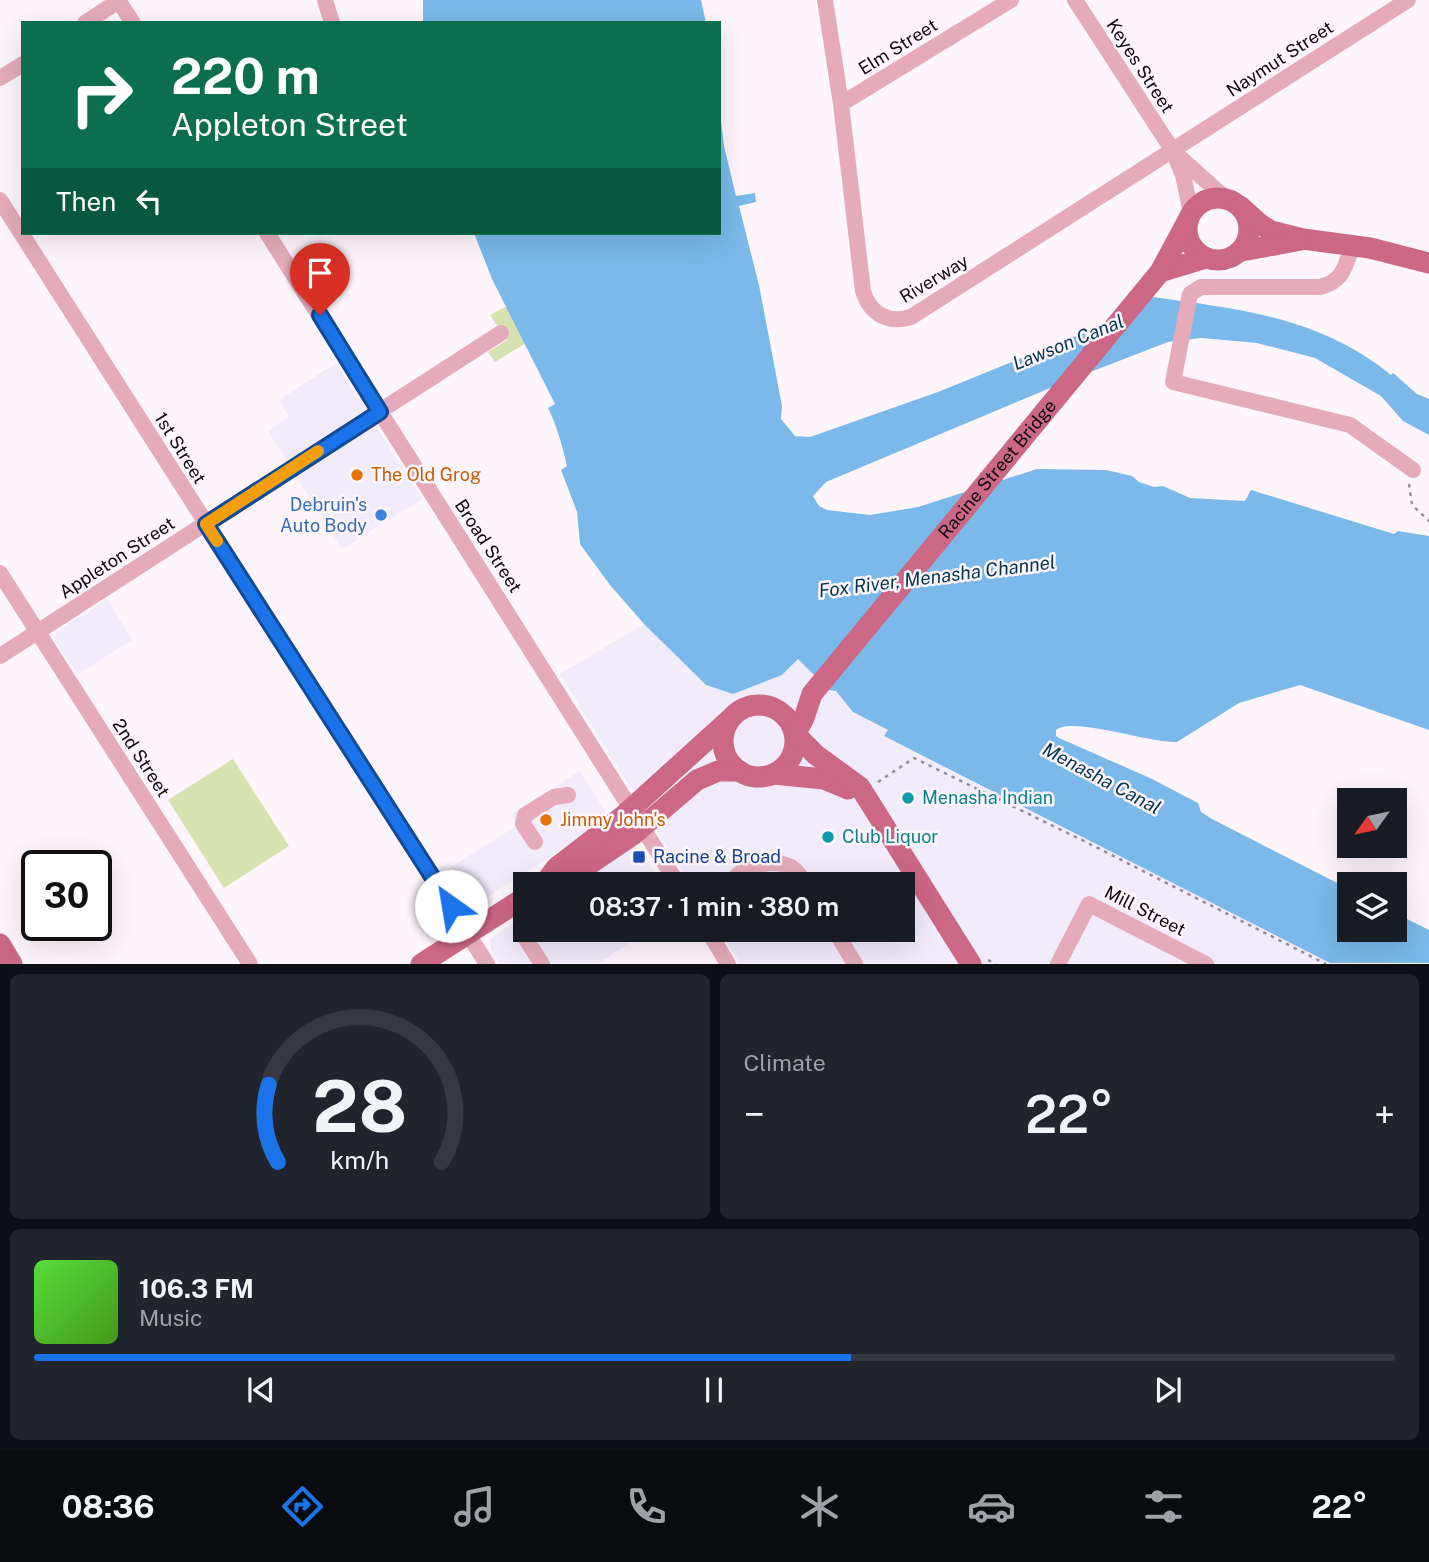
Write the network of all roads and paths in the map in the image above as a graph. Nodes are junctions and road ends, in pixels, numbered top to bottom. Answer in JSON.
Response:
{"nodes":[{"id":1,"x":119,"y":0,"type":"edge"},
{"id":2,"x":325,"y":0,"type":"edge"},
{"id":3,"x":825,"y":0,"type":"edge"},
{"id":4,"x":1011,"y":0,"type":"edge"},
{"id":5,"x":1075,"y":0,"type":"edge"},
{"id":6,"x":1408,"y":0,"type":"edge"},
{"id":7,"x":88,"y":21,"type":"edge"},
{"id":8,"x":132,"y":21,"type":"edge"},
{"id":9,"x":331,"y":21,"type":"edge"},
{"id":10,"x":21,"y":65,"type":"edge"},
{"id":11,"x":0,"y":78,"type":"edge"},
{"id":12,"x":841,"y":104,"type":"junction"},
{"id":13,"x":1173,"y":151,"type":"junction"},
{"id":14,"x":0,"y":200,"type":"edge"},
{"id":15,"x":1233,"y":202,"type":"junction"},
{"id":16,"x":1189,"y":217,"type":"junction"},
{"id":17,"x":21,"y":233,"type":"edge"},
{"id":18,"x":22,"y":235,"type":"edge"},
{"id":19,"x":268,"y":235,"type":"edge"},
{"id":20,"x":1303,"y":239,"type":"junction"},
{"id":21,"x":1353,"y":245,"type":"junction"},
{"id":22,"x":1242,"y":251,"type":"junction"},
{"id":23,"x":1206,"y":258,"type":"junction"},
{"id":24,"x":1429,"y":263,"type":"edge"},
{"id":25,"x":1160,"y":272,"type":"junction"},
{"id":26,"x":501,"y":333,"type":"dead end"},
{"id":27,"x":380,"y":412,"type":"junction"},
{"id":28,"x":1413,"y":470,"type":"joint"},
{"id":29,"x":1429,"y":521,"type":"edge"},
{"id":30,"x":206,"y":524,"type":"junction"},
{"id":31,"x":0,"y":573,"type":"edge"},
{"id":32,"x":38,"y":632,"type":"junction"},
{"id":33,"x":0,"y":656,"type":"edge"},
{"id":34,"x":812,"y":694,"type":"junction"},
{"id":35,"x":773,"y":706,"type":"junction"},
{"id":36,"x":730,"y":719,"type":"junction"},
{"id":37,"x":795,"y":734,"type":"junction"},
{"id":38,"x":740,"y":771,"type":"junction"},
{"id":39,"x":775,"y":774,"type":"junction"},
{"id":40,"x":870,"y":791,"type":"junction"},
{"id":41,"x":568,"y":795,"type":"dead end"},
{"id":42,"x":637,"y":818,"type":"junction"},
{"id":43,"x":535,"y":842,"type":"dead end"},
{"id":44,"x":554,"y":872,"type":"edge"},
{"id":45,"x":671,"y":872,"type":"edge"},
{"id":46,"x":741,"y":872,"type":"edge"},
{"id":47,"x":796,"y":872,"type":"edge"},
{"id":48,"x":513,"y":905,"type":"edge"},
{"id":49,"x":469,"y":934,"type":"junction"},
{"id":50,"x":528,"y":942,"type":"edge"},
{"id":51,"x":715,"y":942,"type":"edge"},
{"id":52,"x":842,"y":942,"type":"edge"},
{"id":53,"x":0,"y":944,"type":"edge"},
{"id":54,"x":980,"y":962,"type":"edge"},
{"id":55,"x":12,"y":964,"type":"edge"},
{"id":56,"x":250,"y":964,"type":"edge"},
{"id":57,"x":421,"y":964,"type":"edge"},
{"id":58,"x":487,"y":964,"type":"edge"},
{"id":59,"x":542,"y":964,"type":"edge"},
{"id":60,"x":728,"y":964,"type":"edge"},
{"id":61,"x":855,"y":964,"type":"edge"},
{"id":62,"x":996,"y":964,"type":"edge"},
{"id":63,"x":1058,"y":964,"type":"edge"},
{"id":64,"x":1206,"y":964,"type":"edge"},
{"id":65,"x":1326,"y":964,"type":"edge"}],
"edges":[{"from":1,"to":7,"type":"street"},
{"from":1,"to":8,"type":"street"},
{"from":2,"to":9,"type":"street"},
{"from":3,"to":12,"type":"street","name":"Riverway"},
{"from":4,"to":12,"type":"street","name":"Elm Street"},
{"from":5,"to":13,"type":"street","name":"Keyes Street"},
{"from":6,"to":13,"type":"street","name":"Naymut Street"},
{"from":10,"to":11,"type":"street"},
{"from":12,"to":13,"type":"street","name":"Riverway"},
{"from":13,"to":15,"type":"street","name":"Keyes Street"},
{"from":13,"to":16,"type":"street","name":"Keyes Street"},
{"from":14,"to":17,"type":"street","name":"1st Street"},
{"from":15,"to":16,"type":"main road"},
{"from":15,"to":20,"type":"main road"},
{"from":15,"to":22,"type":"main road"},
{"from":16,"to":23,"type":"main road"},
{"from":16,"to":25,"type":"main road","name":"Racine Street Bridge"},
{"from":18,"to":30,"type":"street","name":"1st Street"},
{"from":19,"to":27,"type":"street","name":"Broad Street"},
{"from":20,"to":21,"type":"main road"},
{"from":20,"to":22,"type":"main road"},
{"from":21,"to":24,"type":"main road"},
{"from":21,"to":28,"type":"street"},
{"from":22,"to":23,"type":"main road"},
{"from":23,"to":25,"type":"main road"},
{"from":25,"to":34,"type":"main road","name":"Racine Street Bridge"},
{"from":26,"to":27,"type":"street","name":"Appleton Street"},
{"from":27,"to":30,"type":"street","name":"Appleton Street"},
{"from":27,"to":42,"type":"street","name":"Broad Street"},
{"from":28,"to":29,"type":"path"},
{"from":30,"to":32,"type":"street","name":"Appleton Street"},
{"from":30,"to":49,"type":"street","name":"1st Street"},
{"from":31,"to":32,"type":"street","name":"2nd Street"},
{"from":32,"to":33,"type":"street","name":"Appleton Street"},
{"from":32,"to":56,"type":"street","name":"2nd Street"},
{"from":34,"to":35,"type":"main road"},
{"from":34,"to":37,"type":"main road"},
{"from":35,"to":36,"type":"main road"},
{"from":35,"to":37,"type":"main road"},
{"from":36,"to":38,"type":"main road"},
{"from":36,"to":42,"type":"main road"},
{"from":37,"to":39,"type":"main road"},
{"from":37,"to":40,"type":"main road"},
{"from":38,"to":39,"type":"main road"},
{"from":38,"to":42,"type":"main road"},
{"from":39,"to":40,"type":"main road"},
{"from":40,"to":54,"type":"main road"},
{"from":40,"to":65,"type":"path"},
{"from":41,"to":43,"type":"street"},
{"from":42,"to":44,"type":"main road"},
{"from":42,"to":45,"type":"street","name":"Broad Street"},
{"from":46,"to":47,"type":"street"},
{"from":48,"to":49,"type":"main road"},
{"from":49,"to":57,"type":"main road"},
{"from":49,"to":58,"type":"street","name":"1st Street"},
{"from":50,"to":59,"type":"street"},
{"from":51,"to":60,"type":"street"},
{"from":52,"to":61,"type":"street"},
{"from":53,"to":55,"type":"main road"},
{"from":54,"to":62,"type":"path"},
{"from":63,"to":64,"type":"street","name":"Mill Street"}]}
